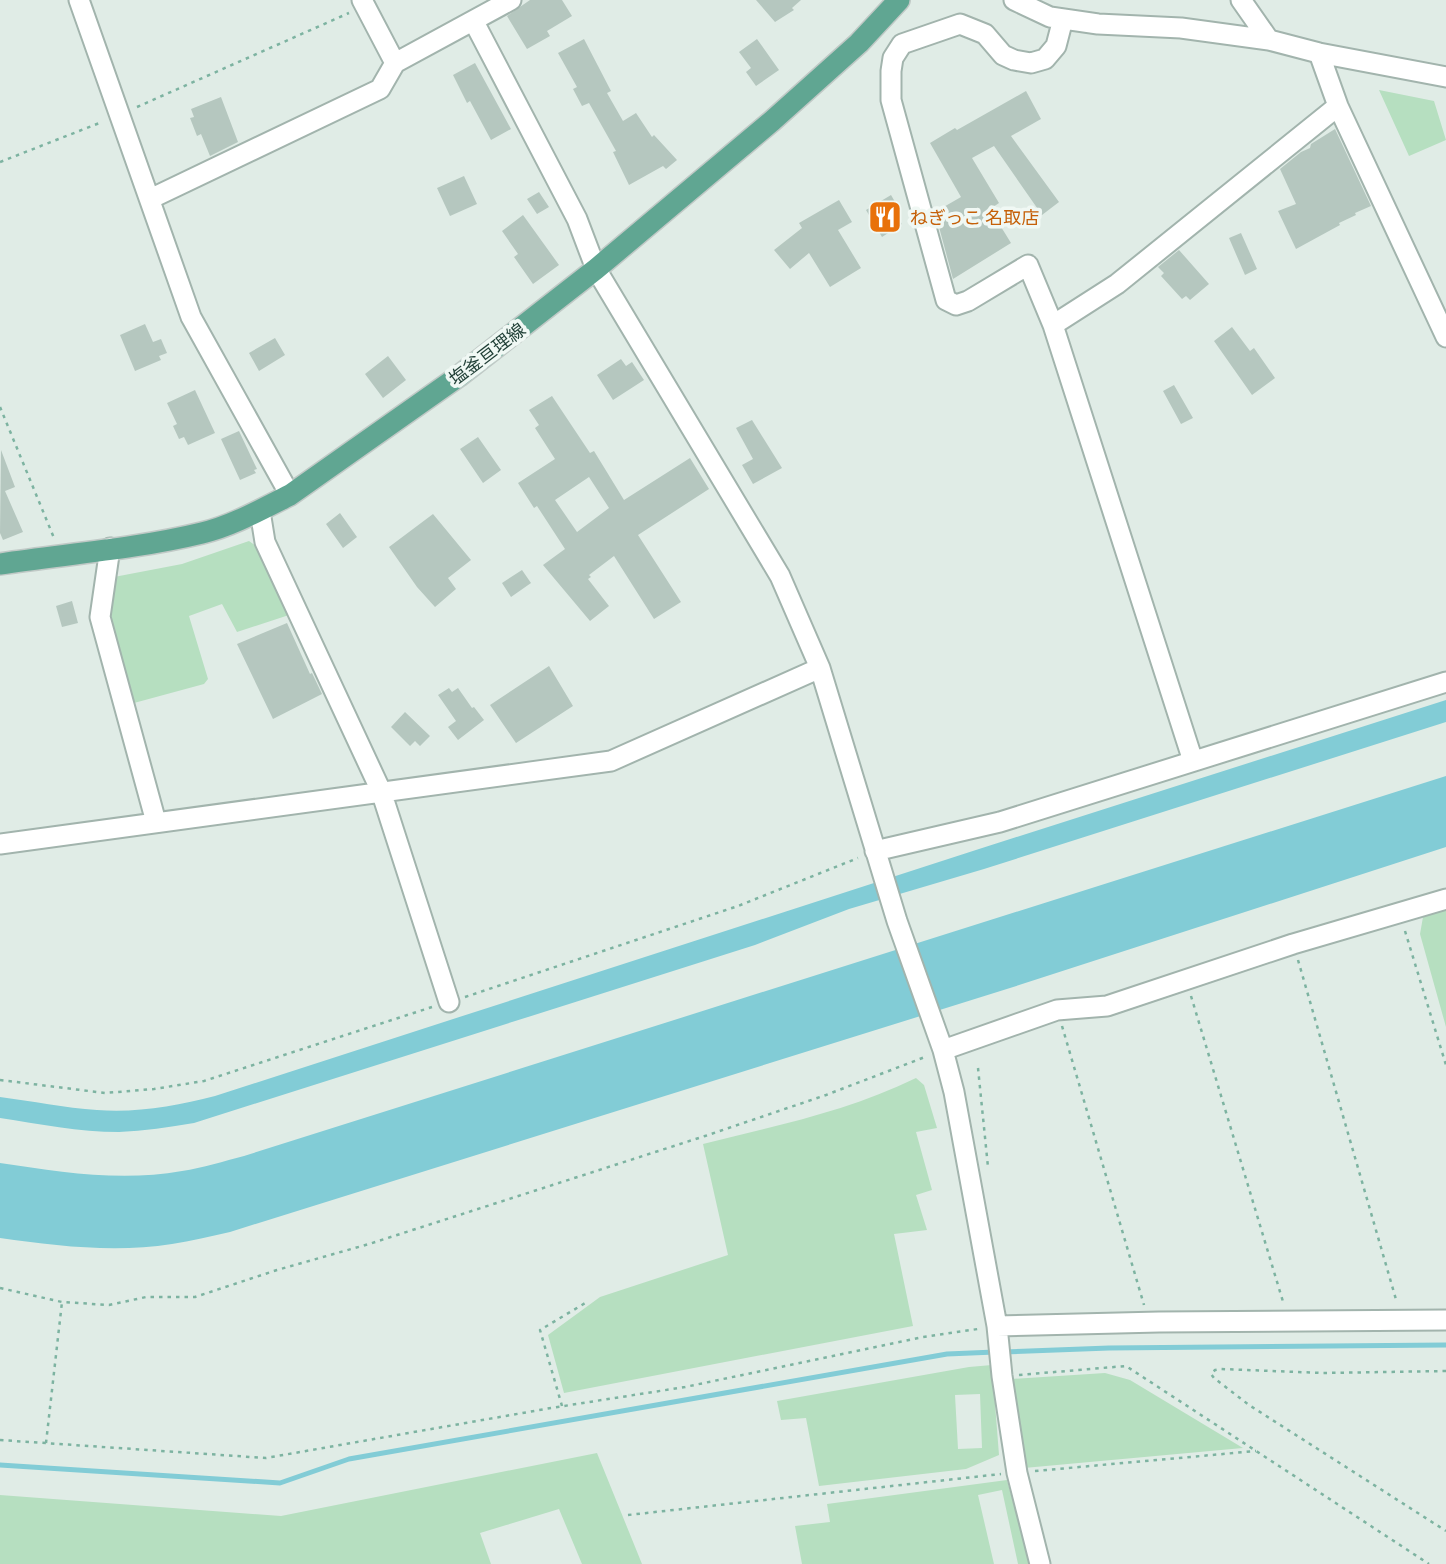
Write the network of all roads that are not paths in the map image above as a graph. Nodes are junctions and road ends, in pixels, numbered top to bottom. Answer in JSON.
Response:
{"nodes":[{"id":1,"x":79,"y":0,"type":"edge"},
{"id":2,"x":511,"y":0,"type":"edge"},
{"id":3,"x":899,"y":0,"type":"edge"},
{"id":4,"x":1014,"y":0,"type":"edge"},
{"id":5,"x":1241,"y":0,"type":"edge"},
{"id":6,"x":363,"y":3,"type":"edge"},
{"id":7,"x":1063,"y":19,"type":"junction"},
{"id":8,"x":474,"y":22,"type":"junction"},
{"id":9,"x":1269,"y":40,"type":"junction"},
{"id":10,"x":1319,"y":53,"type":"junction"},
{"id":11,"x":395,"y":63,"type":"junction"},
{"id":12,"x":1446,"y":77,"type":"edge"},
{"id":13,"x":1338,"y":106,"type":"junction"},
{"id":14,"x":150,"y":199,"type":"junction"},
{"id":15,"x":596,"y":269,"type":"junction"},
{"id":16,"x":1053,"y":325,"type":"junction"},
{"id":17,"x":1446,"y":337,"type":"edge"},
{"id":18,"x":290,"y":495,"type":"junction"},
{"id":19,"x":260,"y":511,"type":"junction"},
{"id":20,"x":110,"y":548,"type":"junction"},
{"id":21,"x":0,"y":564,"type":"edge"},
{"id":22,"x":820,"y":668,"type":"junction"},
{"id":23,"x":1446,"y":682,"type":"edge"},
{"id":24,"x":1194,"y":761,"type":"junction"},
{"id":25,"x":381,"y":791,"type":"junction"},
{"id":26,"x":156,"y":822,"type":"junction"},
{"id":27,"x":0,"y":844,"type":"edge"},
{"id":28,"x":876,"y":854,"type":"junction"},
{"id":29,"x":1446,"y":900,"type":"edge"},
{"id":30,"x":449,"y":1002,"type":"dead end"},
{"id":31,"x":943,"y":1050,"type":"junction"},
{"id":32,"x":1446,"y":1320,"type":"edge"},
{"id":33,"x":997,"y":1331,"type":"junction"},
{"id":34,"x":1040,"y":1564,"type":"edge"}],
"edges":[{"from":1,"to":14,"type":"street"},
{"from":2,"to":8,"type":"street"},
{"from":3,"to":15,"type":"main road","name":"塩釜亘理線"},
{"from":4,"to":7,"type":"street"},
{"from":5,"to":9,"type":"street"},
{"from":6,"to":11,"type":"street"},
{"from":7,"to":9,"type":"street"},
{"from":7,"to":16,"type":"street"},
{"from":8,"to":11,"type":"street"},
{"from":8,"to":15,"type":"street"},
{"from":9,"to":10,"type":"street"},
{"from":10,"to":12,"type":"street"},
{"from":10,"to":13,"type":"street"},
{"from":11,"to":14,"type":"street"},
{"from":13,"to":16,"type":"street"},
{"from":13,"to":17,"type":"street"},
{"from":14,"to":18,"type":"street"},
{"from":15,"to":18,"type":"main road","name":"塩釜亘理線"},
{"from":15,"to":22,"type":"street"},
{"from":16,"to":24,"type":"street"},
{"from":18,"to":19,"type":"main road","name":"塩釜亘理線"},
{"from":19,"to":20,"type":"main road","name":"塩釜亘理線"},
{"from":19,"to":25,"type":"street"},
{"from":20,"to":21,"type":"main road","name":"塩釜亘理線"},
{"from":20,"to":26,"type":"street"},
{"from":22,"to":25,"type":"street"},
{"from":22,"to":28,"type":"street"},
{"from":23,"to":24,"type":"street"},
{"from":24,"to":28,"type":"street"},
{"from":25,"to":26,"type":"street"},
{"from":25,"to":30,"type":"street"},
{"from":26,"to":27,"type":"street"},
{"from":28,"to":31,"type":"street"},
{"from":29,"to":31,"type":"street"},
{"from":31,"to":33,"type":"street"},
{"from":32,"to":33,"type":"street"},
{"from":33,"to":34,"type":"street"}]}
